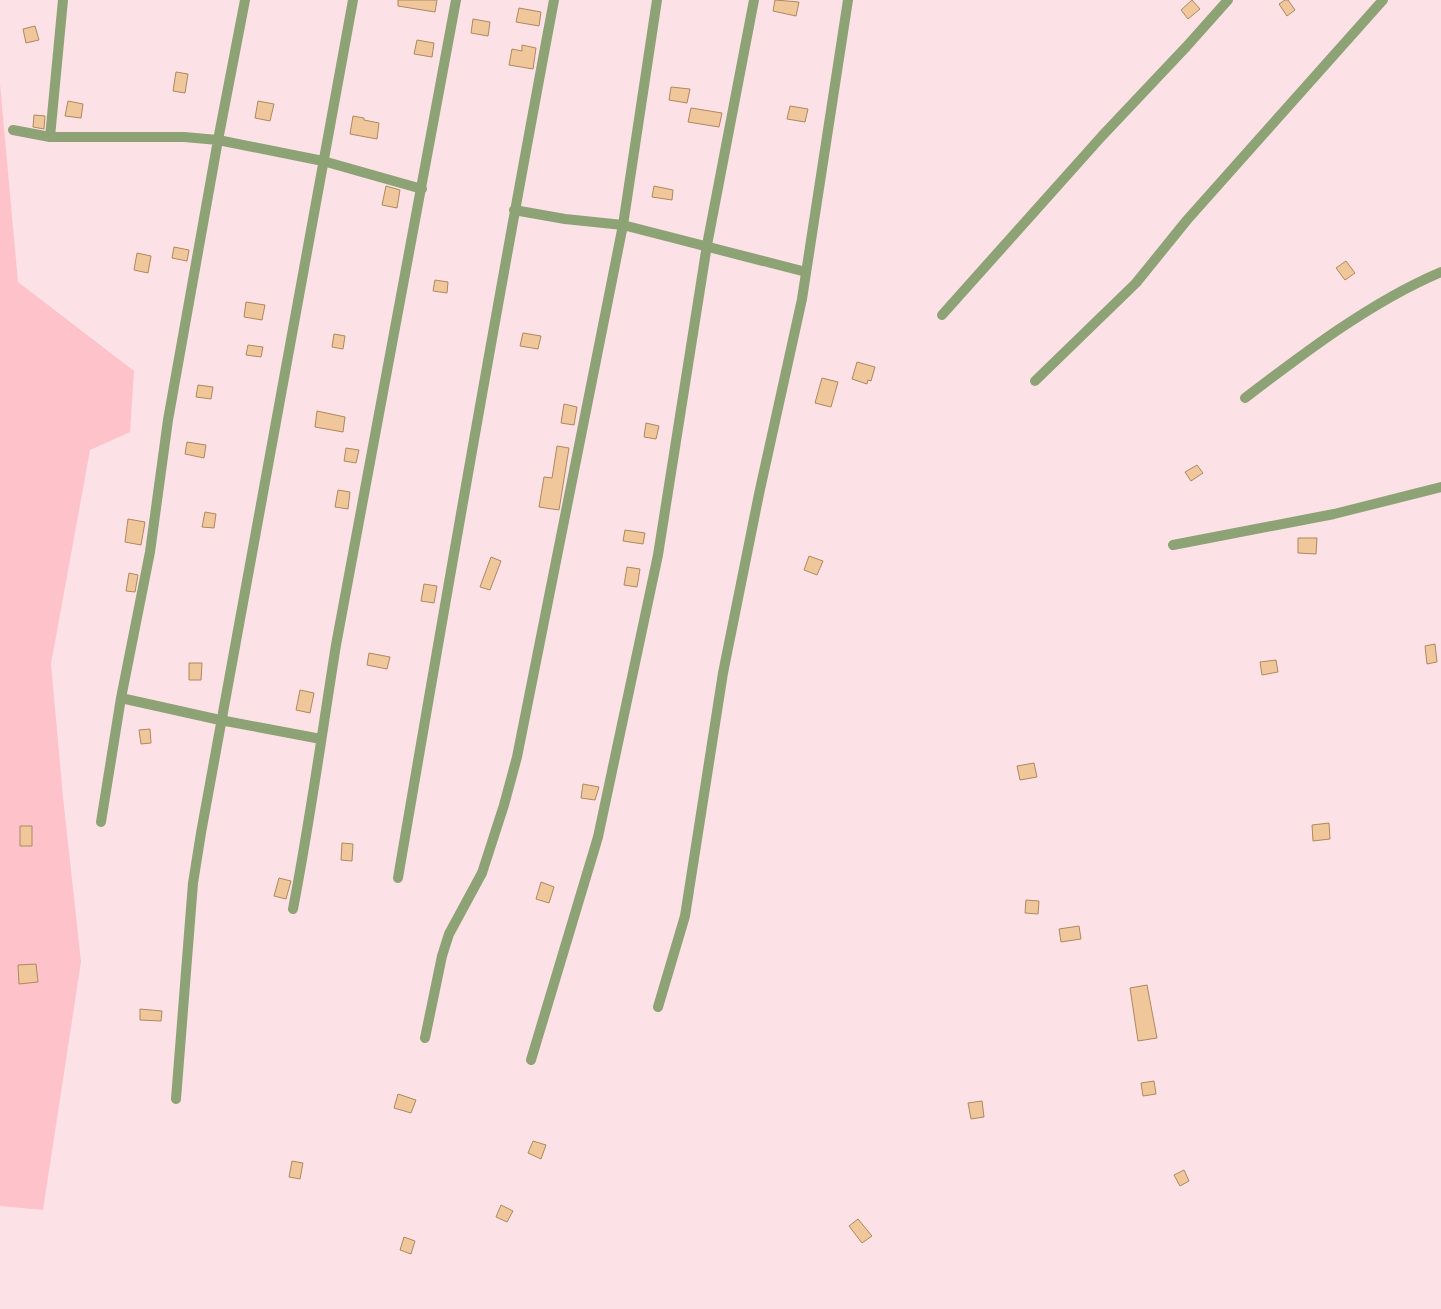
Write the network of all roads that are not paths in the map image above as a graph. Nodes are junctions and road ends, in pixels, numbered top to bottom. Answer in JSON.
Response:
{"nodes":[{"id":1,"x":63,"y":0,"type":"edge"},
{"id":2,"x":245,"y":0,"type":"edge"},
{"id":3,"x":353,"y":0,"type":"edge"},
{"id":4,"x":456,"y":0,"type":"edge"},
{"id":5,"x":554,"y":0,"type":"edge"},
{"id":6,"x":657,"y":0,"type":"edge"},
{"id":7,"x":754,"y":0,"type":"edge"},
{"id":8,"x":848,"y":0,"type":"edge"},
{"id":9,"x":1228,"y":0,"type":"edge"},
{"id":10,"x":1383,"y":0,"type":"edge"},
{"id":11,"x":13,"y":130,"type":"dead end"},
{"id":12,"x":50,"y":137,"type":"junction"},
{"id":13,"x":218,"y":140,"type":"junction"},
{"id":14,"x":323,"y":161,"type":"junction"},
{"id":15,"x":422,"y":189,"type":"junction"},
{"id":16,"x":514,"y":210,"type":"junction"},
{"id":17,"x":623,"y":225,"type":"junction"},
{"id":18,"x":706,"y":245,"type":"junction"},
{"id":19,"x":806,"y":272,"type":"junction"},
{"id":20,"x":1441,"y":272,"type":"edge"},
{"id":21,"x":942,"y":315,"type":"dead end"},
{"id":22,"x":1035,"y":381,"type":"dead end"},
{"id":23,"x":1245,"y":398,"type":"dead end"},
{"id":24,"x":1441,"y":487,"type":"edge"},
{"id":25,"x":1173,"y":545,"type":"dead end"},
{"id":26,"x":121,"y":698,"type":"junction"},
{"id":27,"x":220,"y":720,"type":"junction"},
{"id":28,"x":321,"y":739,"type":"junction"},
{"id":29,"x":101,"y":822,"type":"dead end"},
{"id":30,"x":398,"y":878,"type":"dead end"},
{"id":31,"x":293,"y":909,"type":"dead end"},
{"id":32,"x":658,"y":1007,"type":"dead end"},
{"id":33,"x":425,"y":1038,"type":"dead end"},
{"id":34,"x":531,"y":1060,"type":"dead end"},
{"id":35,"x":176,"y":1099,"type":"dead end"}],
"edges":[{"from":1,"to":12,"type":"street"},
{"from":2,"to":13,"type":"street"},
{"from":3,"to":14,"type":"street"},
{"from":4,"to":15,"type":"street"},
{"from":5,"to":16,"type":"street"},
{"from":6,"to":17,"type":"street"},
{"from":7,"to":18,"type":"street"},
{"from":8,"to":19,"type":"street"},
{"from":9,"to":21,"type":"street"},
{"from":10,"to":22,"type":"street"},
{"from":11,"to":12,"type":"street"},
{"from":12,"to":13,"type":"street"},
{"from":13,"to":14,"type":"street"},
{"from":13,"to":26,"type":"street"},
{"from":14,"to":15,"type":"street"},
{"from":14,"to":27,"type":"street"},
{"from":15,"to":28,"type":"street"},
{"from":16,"to":17,"type":"street"},
{"from":16,"to":30,"type":"street"},
{"from":17,"to":18,"type":"street"},
{"from":17,"to":33,"type":"street"},
{"from":18,"to":19,"type":"street"},
{"from":18,"to":34,"type":"street"},
{"from":19,"to":32,"type":"street"},
{"from":20,"to":23,"type":"street"},
{"from":24,"to":25,"type":"street"},
{"from":26,"to":27,"type":"street"},
{"from":26,"to":29,"type":"street"},
{"from":27,"to":28,"type":"street"},
{"from":27,"to":35,"type":"street"},
{"from":28,"to":31,"type":"street"}]}
